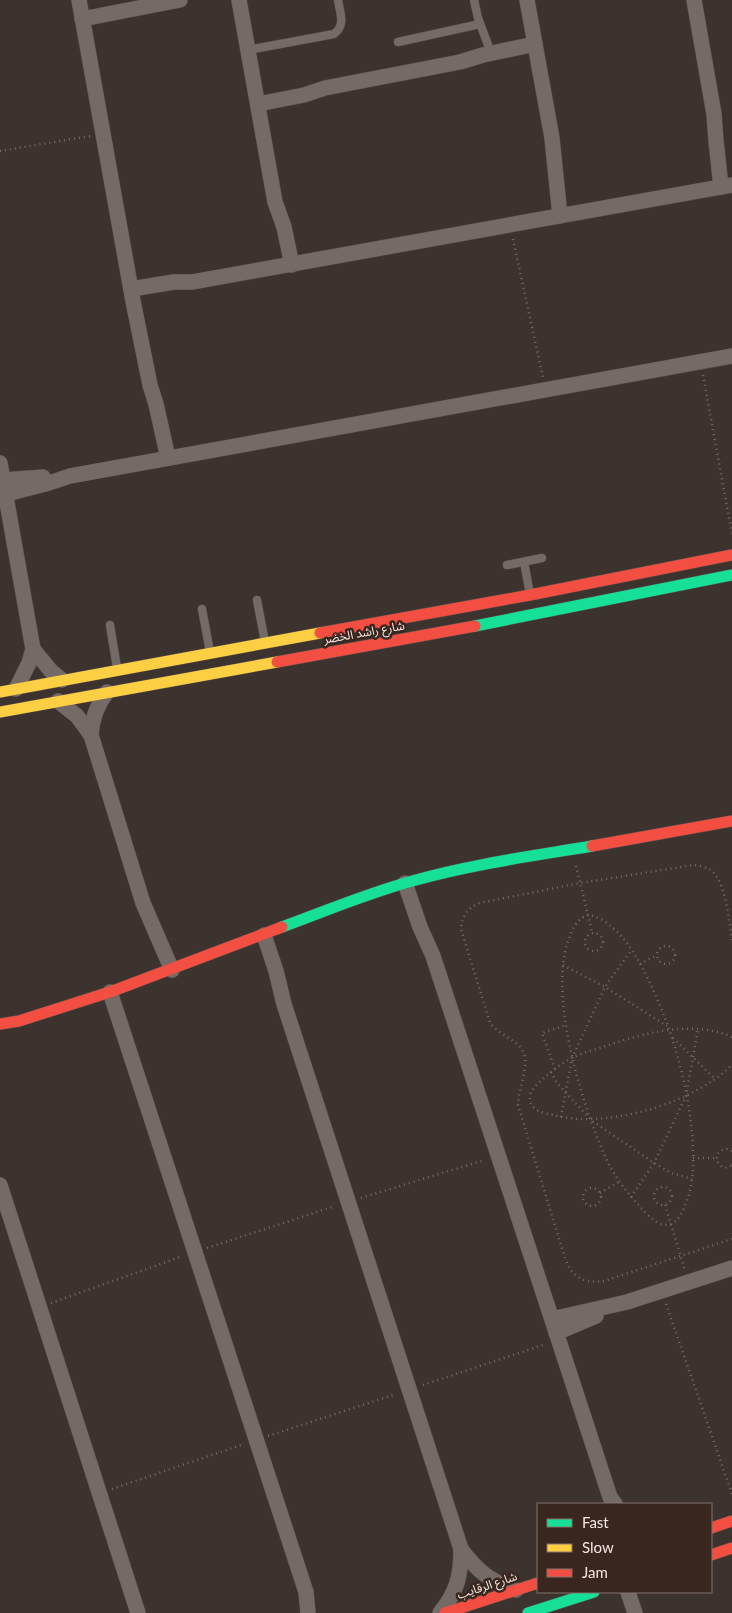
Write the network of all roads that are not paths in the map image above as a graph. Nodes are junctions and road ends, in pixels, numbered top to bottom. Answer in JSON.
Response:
{"nodes":[{"id":1,"x":79,"y":0,"type":"edge"},
{"id":2,"x":180,"y":0,"type":"edge"},
{"id":3,"x":239,"y":0,"type":"edge"},
{"id":4,"x":338,"y":0,"type":"edge"},
{"id":5,"x":474,"y":0,"type":"edge"},
{"id":6,"x":527,"y":0,"type":"edge"},
{"id":7,"x":694,"y":0,"type":"edge"},
{"id":8,"x":82,"y":19,"type":"junction"},
{"id":9,"x":480,"y":24,"type":"junction"},
{"id":10,"x":398,"y":42,"type":"dead end"},
{"id":11,"x":535,"y":49,"type":"junction"},
{"id":12,"x":248,"y":50,"type":"junction"},
{"id":13,"x":491,"y":54,"type":"junction"},
{"id":14,"x":460,"y":62,"type":"junction"},
{"id":15,"x":257,"y":100,"type":"junction"},
{"id":16,"x":728,"y":185,"type":"edge"},
{"id":17,"x":566,"y":215,"type":"junction"},
{"id":18,"x":287,"y":266,"type":"junction"},
{"id":19,"x":132,"y":295,"type":"junction"},
{"id":20,"x":732,"y":356,"type":"edge"},
{"id":21,"x":162,"y":459,"type":"junction"},
{"id":22,"x":0,"y":463,"type":"edge"},
{"id":23,"x":5,"y":487,"type":"junction"},
{"id":24,"x":732,"y":555,"type":"edge"},
{"id":25,"x":542,"y":558,"type":"dead end"},
{"id":26,"x":524,"y":562,"type":"junction"},
{"id":27,"x":507,"y":566,"type":"dead end"},
{"id":28,"x":732,"y":575,"type":"edge"},
{"id":29,"x":530,"y":595,"type":"junction"},
{"id":30,"x":257,"y":600,"type":"dead end"},
{"id":31,"x":202,"y":609,"type":"dead end"},
{"id":32,"x":110,"y":625,"type":"dead end"},
{"id":33,"x":266,"y":644,"type":"junction"},
{"id":34,"x":33,"y":649,"type":"junction"},
{"id":35,"x":210,"y":654,"type":"junction"},
{"id":36,"x":117,"y":670,"type":"junction"},
{"id":37,"x":62,"y":680,"type":"junction"},
{"id":38,"x":16,"y":689,"type":"junction"},
{"id":39,"x":0,"y":692,"type":"edge"},
{"id":40,"x":107,"y":692,"type":"junction"},
{"id":41,"x":58,"y":701,"type":"junction"},
{"id":42,"x":0,"y":712,"type":"edge"},
{"id":43,"x":91,"y":735,"type":"junction"},
{"id":44,"x":732,"y":821,"type":"edge"},
{"id":45,"x":410,"y":882,"type":"junction"},
{"id":46,"x":260,"y":937,"type":"junction"},
{"id":47,"x":166,"y":972,"type":"junction"},
{"id":48,"x":110,"y":992,"type":"junction"},
{"id":49,"x":19,"y":1021,"type":"junction"},
{"id":50,"x":0,"y":1024,"type":"edge"},
{"id":51,"x":0,"y":1031,"type":"edge"},
{"id":52,"x":0,"y":1185,"type":"edge"},
{"id":53,"x":732,"y":1268,"type":"edge"},
{"id":54,"x":556,"y":1331,"type":"junction"},
{"id":55,"x":612,"y":1502,"type":"edge"},
{"id":56,"x":732,"y":1521,"type":"edge"},
{"id":57,"x":712,"y":1528,"type":"edge"},
{"id":58,"x":732,"y":1548,"type":"edge"},
{"id":59,"x":461,"y":1549,"type":"junction"},
{"id":60,"x":712,"y":1555,"type":"edge"},
{"id":61,"x":537,"y":1583,"type":"edge"},
{"id":62,"x":516,"y":1590,"type":"junction"},
{"id":63,"x":306,"y":1592,"type":"junction"},
{"id":64,"x":591,"y":1593,"type":"edge"},
{"id":65,"x":628,"y":1593,"type":"edge"},
{"id":66,"x":138,"y":1613,"type":"edge"},
{"id":67,"x":308,"y":1613,"type":"edge"},
{"id":68,"x":320,"y":1613,"type":"edge"},
{"id":69,"x":440,"y":1613,"type":"edge"},
{"id":70,"x":445,"y":1613,"type":"edge"},
{"id":71,"x":528,"y":1613,"type":"edge"},
{"id":72,"x":635,"y":1613,"type":"edge"}],
"edges":[{"from":1,"to":8,"type":"street"},
{"from":2,"to":8,"type":"street"},
{"from":3,"to":12,"type":"street"},
{"from":4,"to":12,"type":"lane"},
{"from":5,"to":9,"type":"lane"},
{"from":6,"to":11,"type":"street"},
{"from":7,"to":16,"type":"street"},
{"from":8,"to":19,"type":"street"},
{"from":9,"to":10,"type":"lane"},
{"from":9,"to":13,"type":"lane"},
{"from":11,"to":13,"type":"street"},
{"from":11,"to":14,"type":"street"},
{"from":11,"to":17,"type":"street"},
{"from":12,"to":15,"type":"street"},
{"from":13,"to":14,"type":"street"},
{"from":14,"to":15,"type":"street"},
{"from":15,"to":18,"type":"street"},
{"from":16,"to":17,"type":"street"},
{"from":17,"to":18,"type":"street"},
{"from":18,"to":19,"type":"street"},
{"from":19,"to":21,"type":"street"},
{"from":20,"to":21,"type":"street"},
{"from":21,"to":23,"type":"street"},
{"from":22,"to":23,"type":"street"},
{"from":23,"to":34,"type":"street"},
{"from":24,"to":29,"type":"street","name":"شارع راشد الخضر"},
{"from":25,"to":26,"type":"lane"},
{"from":26,"to":27,"type":"lane"},
{"from":26,"to":29,"type":"lane"},
{"from":28,"to":40,"type":"street","name":"شارع راشد الخضر"},
{"from":29,"to":33,"type":"street","name":"شارع راشد الخضر"},
{"from":30,"to":33,"type":"lane"},
{"from":31,"to":35,"type":"lane"},
{"from":32,"to":36,"type":"lane"},
{"from":33,"to":35,"type":"street","name":"شارع راشد الخضر"},
{"from":34,"to":37,"type":"street"},
{"from":34,"to":38,"type":"street"},
{"from":35,"to":36,"type":"street","name":"شارع راشد الخضر"},
{"from":36,"to":37,"type":"street","name":"شارع راشد الخضر"},
{"from":37,"to":38,"type":"street","name":"شارع راشد الخضر"},
{"from":38,"to":39,"type":"street","name":"شارع راشد الخضر"},
{"from":40,"to":41,"type":"street","name":"شارع راشد الخضر"},
{"from":40,"to":43,"type":"street"},
{"from":41,"to":42,"type":"street","name":"شارع راشد الخضر"},
{"from":41,"to":43,"type":"street"},
{"from":43,"to":47,"type":"street"},
{"from":44,"to":45,"type":"street"},
{"from":45,"to":46,"type":"street"},
{"from":45,"to":54,"type":"street"},
{"from":46,"to":47,"type":"street"},
{"from":46,"to":59,"type":"street"},
{"from":47,"to":48,"type":"street"},
{"from":48,"to":49,"type":"street"},
{"from":48,"to":63,"type":"street"},
{"from":49,"to":50,"type":"street"},
{"from":49,"to":51,"type":"street"},
{"from":52,"to":66,"type":"street"},
{"from":53,"to":54,"type":"street"},
{"from":54,"to":55,"type":"street"},
{"from":56,"to":57,"type":"street"},
{"from":58,"to":60,"type":"street"},
{"from":59,"to":62,"type":"street"},
{"from":59,"to":69,"type":"street"},
{"from":61,"to":62,"type":"street","name":"شارع الرقايب"},
{"from":62,"to":70,"type":"street","name":"شارع الرقايب"},
{"from":63,"to":67,"type":"street"},
{"from":63,"to":68,"type":"street"},
{"from":64,"to":71,"type":"street"},
{"from":65,"to":72,"type":"street"}]}
